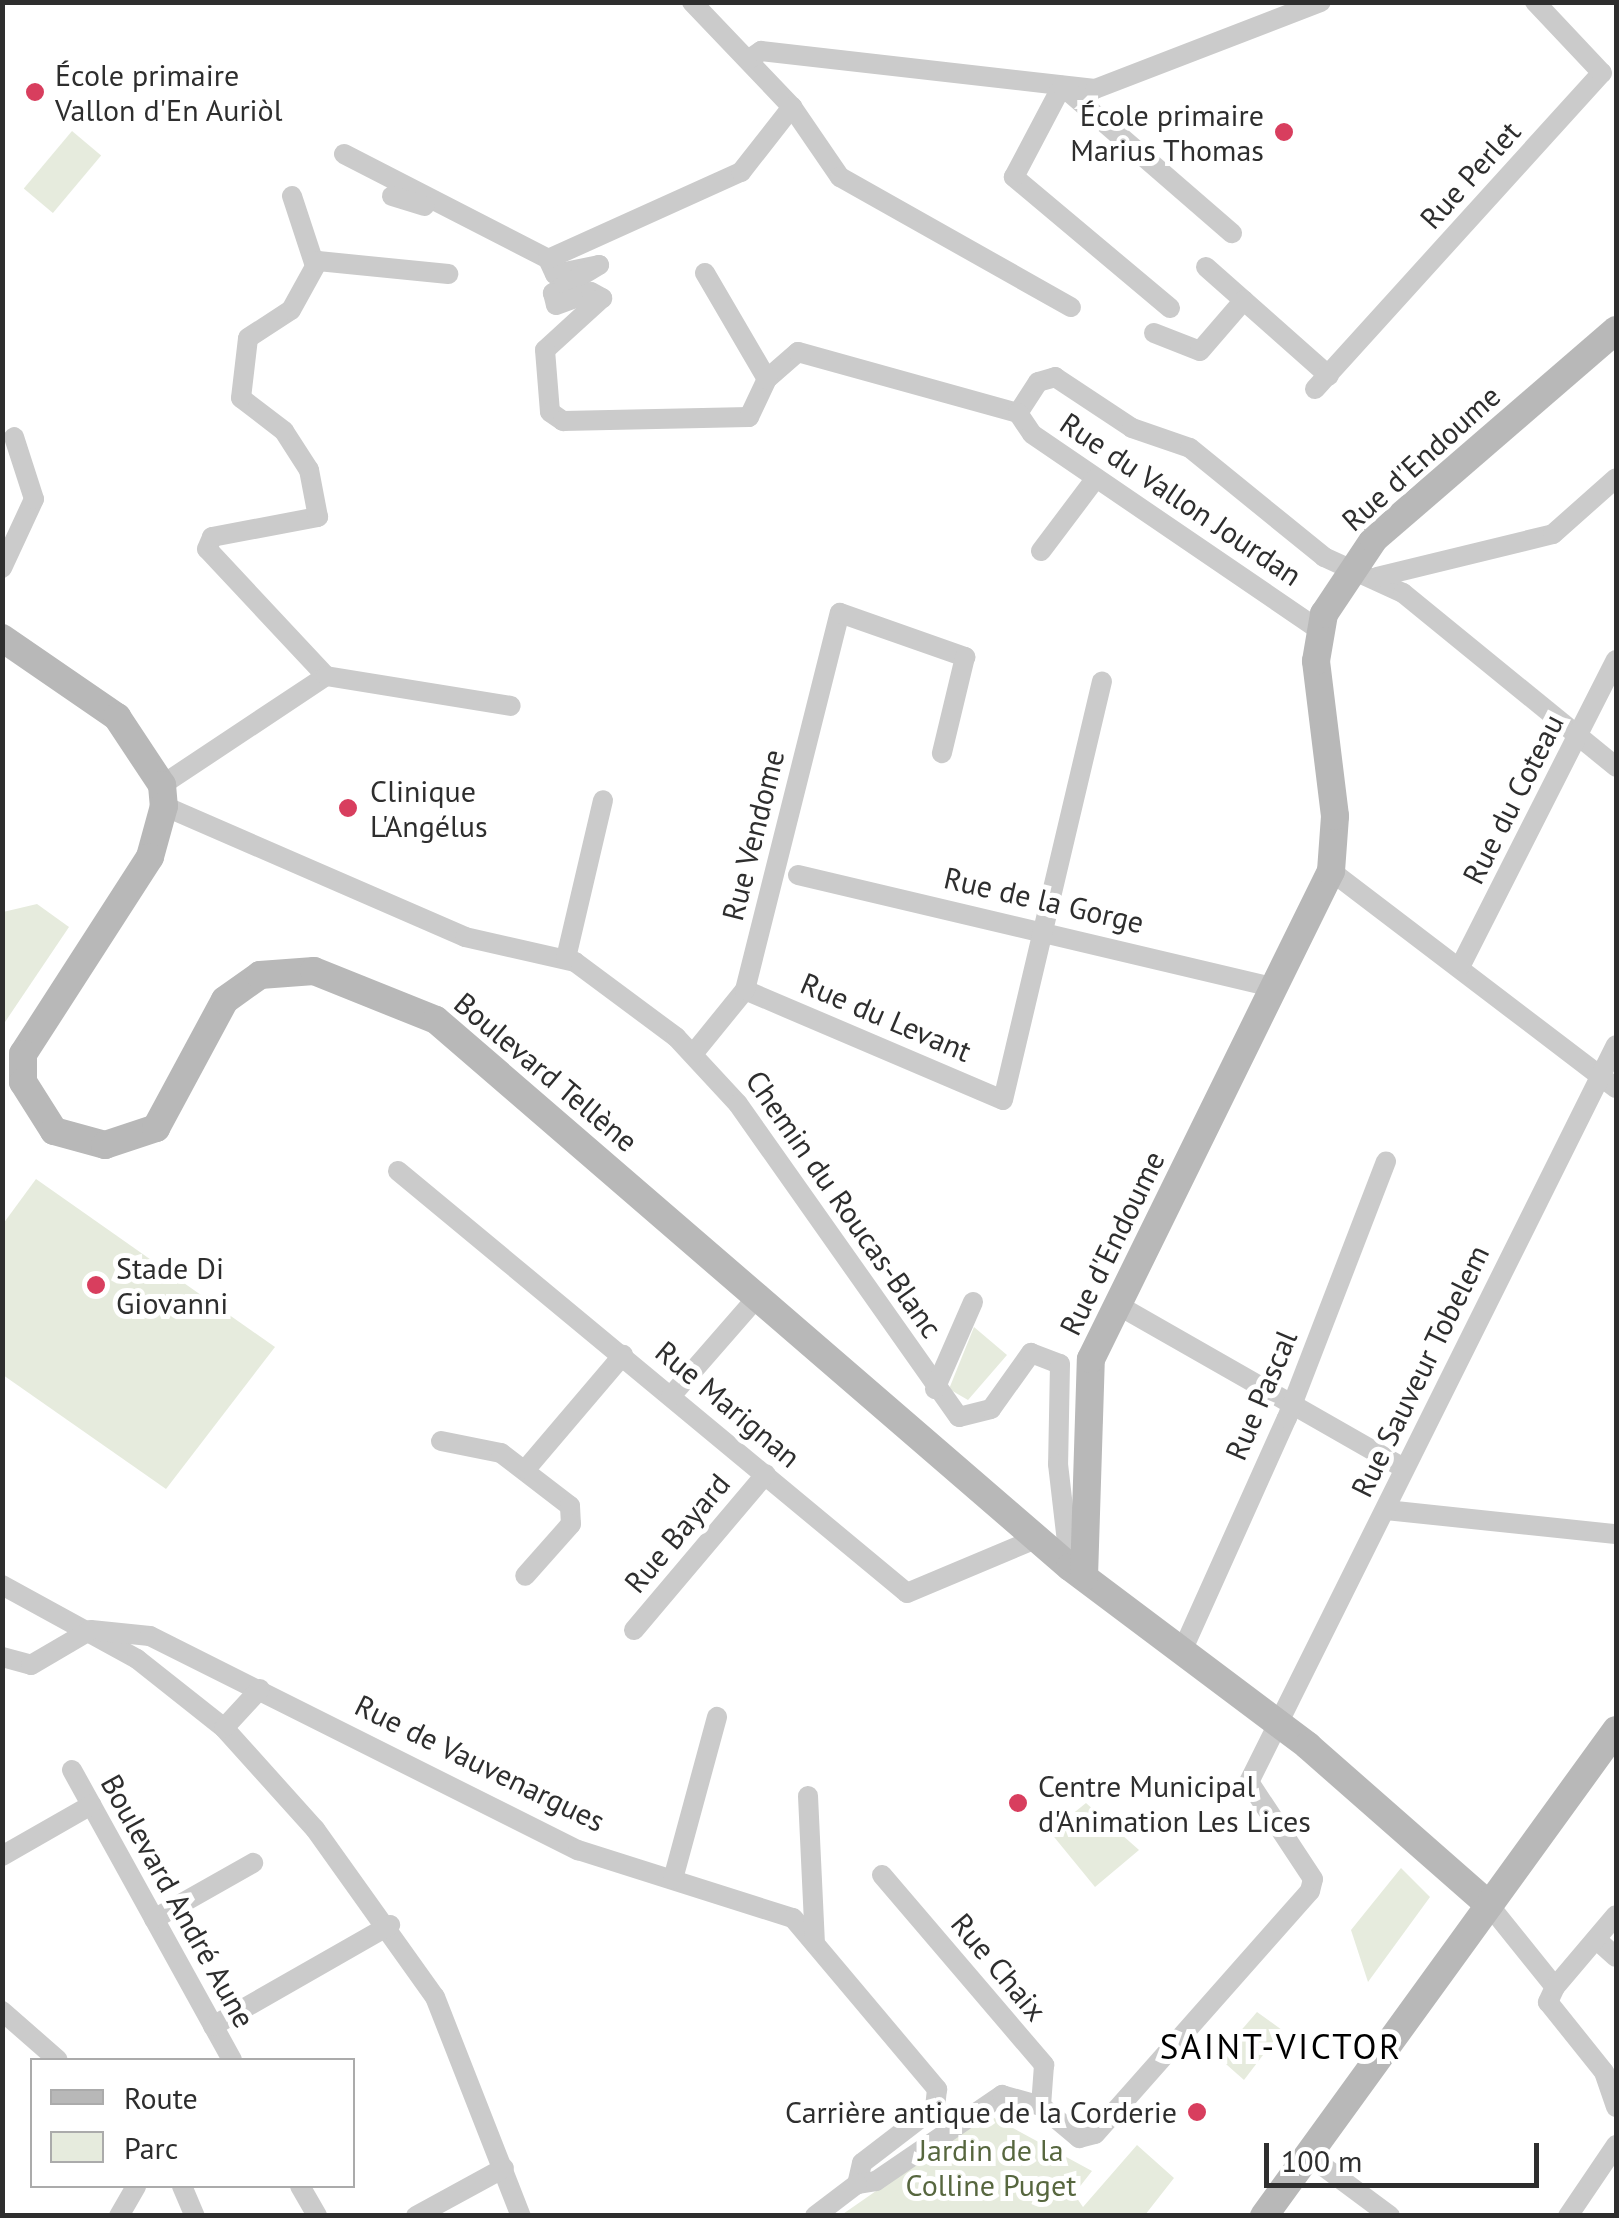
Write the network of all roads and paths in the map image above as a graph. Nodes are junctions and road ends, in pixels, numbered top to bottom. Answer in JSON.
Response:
{"nodes":[{"id":1,"x":692,"y":2,"type":"edge"},
{"id":2,"x":1321,"y":2,"type":"edge"},
{"id":3,"x":1535,"y":2,"type":"edge"},
{"id":4,"x":748,"y":60,"type":"junction"},
{"id":5,"x":1062,"y":86,"type":"junction"},
{"id":6,"x":792,"y":107,"type":"junction"},
{"id":7,"x":344,"y":154,"type":"dead end"},
{"id":8,"x":292,"y":196,"type":"dead end"},
{"id":9,"x":392,"y":196,"type":"dead end"},
{"id":10,"x":456,"y":210,"type":"junction"},
{"id":11,"x":1232,"y":233,"type":"dead end"},
{"id":12,"x":548,"y":260,"type":"junction"},
{"id":13,"x":314,"y":263,"type":"junction"},
{"id":14,"x":1206,"y":267,"type":"dead end"},
{"id":15,"x":448,"y":274,"type":"dead end"},
{"id":16,"x":705,"y":274,"type":"dead end"},
{"id":17,"x":1244,"y":300,"type":"junction"},
{"id":18,"x":1071,"y":307,"type":"dead end"},
{"id":19,"x":1170,"y":308,"type":"dead end"},
{"id":20,"x":1616,"y":330,"type":"edge"},
{"id":21,"x":1154,"y":333,"type":"dead end"},
{"id":22,"x":767,"y":379,"type":"junction"},
{"id":23,"x":1018,"y":413,"type":"junction"},
{"id":24,"x":14,"y":437,"type":"dead end"},
{"id":25,"x":1096,"y":478,"type":"junction"},
{"id":26,"x":1616,"y":478,"type":"edge"},
{"id":27,"x":1041,"y":551,"type":"dead end"},
{"id":28,"x":1350,"y":567,"type":"junction"},
{"id":29,"x":2,"y":568,"type":"edge"},
{"id":30,"x":1377,"y":577,"type":"junction"},
{"id":31,"x":1318,"y":628,"type":"junction"},
{"id":32,"x":2,"y":638,"type":"edge"},
{"id":33,"x":1616,"y":660,"type":"edge"},
{"id":34,"x":326,"y":676,"type":"junction"},
{"id":35,"x":1102,"y":682,"type":"dead end"},
{"id":36,"x":511,"y":706,"type":"dead end"},
{"id":37,"x":1578,"y":736,"type":"junction"},
{"id":38,"x":942,"y":752,"type":"dead end"},
{"id":39,"x":1616,"y":767,"type":"edge"},
{"id":40,"x":163,"y":796,"type":"junction"},
{"id":41,"x":603,"y":800,"type":"dead end"},
{"id":42,"x":1330,"y":871,"type":"junction"},
{"id":43,"x":798,"y":875,"type":"dead end"},
{"id":44,"x":1044,"y":932,"type":"junction"},
{"id":45,"x":566,"y":958,"type":"junction"},
{"id":46,"x":1461,"y":965,"type":"junction"},
{"id":47,"x":1274,"y":988,"type":"junction"},
{"id":48,"x":745,"y":990,"type":"junction"},
{"id":49,"x":1616,"y":1045,"type":"edge"},
{"id":50,"x":692,"y":1054,"type":"junction"},
{"id":51,"x":1608,"y":1082,"type":"edge"},
{"id":52,"x":1386,"y":1161,"type":"dead end"},
{"id":53,"x":398,"y":1171,"type":"dead end"},
{"id":54,"x":760,"y":1294,"type":"junction"},
{"id":55,"x":973,"y":1302,"type":"dead end"},
{"id":56,"x":1116,"y":1304,"type":"junction"},
{"id":57,"x":622,"y":1355,"type":"junction"},
{"id":58,"x":935,"y":1389,"type":"junction"},
{"id":59,"x":671,"y":1396,"type":"junction"},
{"id":60,"x":1291,"y":1403,"type":"junction"},
{"id":61,"x":441,"y":1441,"type":"dead end"},
{"id":62,"x":1402,"y":1468,"type":"junction"},
{"id":63,"x":526,"y":1469,"type":"junction"},
{"id":64,"x":766,"y":1474,"type":"junction"},
{"id":65,"x":1386,"y":1510,"type":"junction"},
{"id":66,"x":1616,"y":1534,"type":"edge"},
{"id":67,"x":1040,"y":1537,"type":"junction"},
{"id":68,"x":1077,"y":1572,"type":"junction"},
{"id":69,"x":525,"y":1576,"type":"dead end"},
{"id":70,"x":2,"y":1585,"type":"edge"},
{"id":71,"x":91,"y":1630,"type":"junction"},
{"id":72,"x":634,"y":1630,"type":"dead end"},
{"id":73,"x":1183,"y":1650,"type":"junction"},
{"id":74,"x":2,"y":1656,"type":"edge"},
{"id":75,"x":260,"y":1689,"type":"junction"},
{"id":76,"x":716,"y":1717,"type":"dead end"},
{"id":77,"x":1278,"y":1724,"type":"junction"},
{"id":78,"x":224,"y":1728,"type":"junction"},
{"id":79,"x":1616,"y":1730,"type":"edge"},
{"id":80,"x":72,"y":1770,"type":"dead end"},
{"id":81,"x":808,"y":1796,"type":"dead end"},
{"id":82,"x":91,"y":1805,"type":"junction"},
{"id":83,"x":2,"y":1856,"type":"edge"},
{"id":84,"x":253,"y":1864,"type":"dead end"},
{"id":85,"x":882,"y":1874,"type":"dead end"},
{"id":86,"x":673,"y":1879,"type":"junction"},
{"id":87,"x":1489,"y":1905,"type":"junction"},
{"id":88,"x":1616,"y":1915,"type":"edge"},
{"id":89,"x":154,"y":1919,"type":"junction"},
{"id":90,"x":390,"y":1925,"type":"junction"},
{"id":91,"x":1596,"y":1940,"type":"junction"},
{"id":92,"x":815,"y":1944,"type":"junction"},
{"id":93,"x":1616,"y":1957,"type":"edge"},
{"id":94,"x":1555,"y":1987,"type":"junction"},
{"id":95,"x":2,"y":2010,"type":"edge"},
{"id":96,"x":212,"y":2026,"type":"junction"},
{"id":97,"x":56,"y":2058,"type":"edge"},
{"id":98,"x":231,"y":2058,"type":"edge"},
{"id":99,"x":1042,"y":2106,"type":"junction"},
{"id":100,"x":1616,"y":2107,"type":"edge"},
{"id":101,"x":1616,"y":2145,"type":"edge"},
{"id":102,"x":1308,"y":2156,"type":"junction"},
{"id":103,"x":504,"y":2168,"type":"junction"},
{"id":104,"x":856,"y":2184,"type":"junction"},
{"id":105,"x":135,"y":2188,"type":"edge"},
{"id":106,"x":183,"y":2188,"type":"edge"},
{"id":107,"x":301,"y":2188,"type":"edge"},
{"id":108,"x":119,"y":2216,"type":"edge"},
{"id":109,"x":195,"y":2216,"type":"edge"},
{"id":110,"x":317,"y":2216,"type":"edge"},
{"id":111,"x":416,"y":2216,"type":"edge"},
{"id":112,"x":521,"y":2216,"type":"edge"},
{"id":113,"x":815,"y":2216,"type":"edge"},
{"id":114,"x":1264,"y":2216,"type":"edge"},
{"id":115,"x":1390,"y":2216,"type":"edge"},
{"id":116,"x":1568,"y":2216,"type":"edge"}],
"edges":[{"from":1,"to":4,"type":"street"},
{"from":2,"to":5,"type":"street"},
{"from":3,"to":17,"type":"street","name":"Rue Perlet"},
{"from":4,"to":5,"type":"street"},
{"from":4,"to":6,"type":"street"},
{"from":5,"to":11,"type":"street"},
{"from":5,"to":19,"type":"street"},
{"from":6,"to":12,"type":"street"},
{"from":6,"to":18,"type":"street"},
{"from":7,"to":10,"type":"street"},
{"from":8,"to":13,"type":"street"},
{"from":9,"to":10,"type":"street"},
{"from":10,"to":12,"type":"street"},
{"from":12,"to":22,"type":"street"},
{"from":13,"to":15,"type":"street"},
{"from":13,"to":34,"type":"street"},
{"from":14,"to":17,"type":"street"},
{"from":16,"to":22,"type":"street"},
{"from":17,"to":21,"type":"street"},
{"from":20,"to":28,"type":"street","name":"Rue d'Endoume"},
{"from":22,"to":23,"type":"street"},
{"from":23,"to":25,"type":"street","name":"Rue du Vallon Jourdan"},
{"from":23,"to":28,"type":"street"},
{"from":24,"to":29,"type":"street"},
{"from":25,"to":27,"type":"street"},
{"from":25,"to":31,"type":"street","name":"Rue du Vallon Jourdan"},
{"from":26,"to":30,"type":"street"},
{"from":28,"to":30,"type":"street"},
{"from":28,"to":31,"type":"street","name":"Rue d'Endoume"},
{"from":30,"to":37,"type":"street"},
{"from":31,"to":42,"type":"street","name":"Rue d'Endoume"},
{"from":32,"to":40,"type":"street"},
{"from":33,"to":37,"type":"street","name":"Rue du Coteau"},
{"from":34,"to":36,"type":"street"},
{"from":34,"to":40,"type":"street"},
{"from":35,"to":44,"type":"street"},
{"from":37,"to":39,"type":"street"},
{"from":37,"to":46,"type":"street","name":"Rue du Coteau"},
{"from":38,"to":48,"type":"street","name":"Rue Vendome"},
{"from":40,"to":45,"type":"street","name":"Chemin du Roucas-Blanc"},
{"from":40,"to":54,"type":"street","name":"Boulevard Tellène"},
{"from":41,"to":45,"type":"street"},
{"from":42,"to":46,"type":"street"},
{"from":42,"to":47,"type":"street","name":"Rue d'Endoume"},
{"from":43,"to":44,"type":"street","name":"Rue de la Gorge"},
{"from":44,"to":47,"type":"street","name":"Rue de la Gorge"},
{"from":44,"to":48,"type":"street","name":"Rue du Levant"},
{"from":45,"to":50,"type":"street","name":"Chemin du Roucas-Blanc"},
{"from":46,"to":51,"type":"street"},
{"from":47,"to":56,"type":"street","name":"Rue d'Endoume"},
{"from":48,"to":50,"type":"street","name":"Rue Vendome"},
{"from":49,"to":51,"type":"street","name":"Rue Sauveur Tobelem"},
{"from":50,"to":58,"type":"street","name":"Chemin du Roucas-Blanc"},
{"from":51,"to":62,"type":"street","name":"Rue Sauveur Tobelem"},
{"from":52,"to":60,"type":"street","name":"Rue Pascal"},
{"from":53,"to":57,"type":"street","name":"Rue Marignan"},
{"from":54,"to":59,"type":"street"},
{"from":54,"to":67,"type":"street","name":"Boulevard Tellène"},
{"from":55,"to":58,"type":"street","name":"Chemin du Roucas-Blanc"},
{"from":56,"to":60,"type":"street"},
{"from":56,"to":68,"type":"street","name":"Rue d'Endoume"},
{"from":57,"to":59,"type":"street","name":"Rue Marignan"},
{"from":57,"to":63,"type":"street"},
{"from":58,"to":68,"type":"street","name":"Chemin du Roucas-Blanc"},
{"from":59,"to":64,"type":"street","name":"Rue Marignan"},
{"from":60,"to":62,"type":"street"},
{"from":60,"to":73,"type":"street","name":"Rue Pascal"},
{"from":61,"to":63,"type":"street"},
{"from":62,"to":65,"type":"street","name":"Rue Sauveur Tobelem"},
{"from":63,"to":69,"type":"street"},
{"from":64,"to":67,"type":"street","name":"Rue Marignan"},
{"from":64,"to":72,"type":"street","name":"Rue Bayard"},
{"from":65,"to":66,"type":"street"},
{"from":65,"to":77,"type":"street","name":"Rue Sauveur Tobelem"},
{"from":67,"to":68,"type":"street","name":"Boulevard Tellène"},
{"from":68,"to":73,"type":"street"},
{"from":70,"to":71,"type":"street"},
{"from":71,"to":74,"type":"street"},
{"from":71,"to":75,"type":"street","name":"Rue de Vauvenargues"},
{"from":71,"to":78,"type":"street"},
{"from":73,"to":77,"type":"street"},
{"from":75,"to":78,"type":"street"},
{"from":75,"to":86,"type":"street","name":"Rue de Vauvenargues"},
{"from":76,"to":86,"type":"street"},
{"from":77,"to":87,"type":"street"},
{"from":77,"to":99,"type":"street","name":"Rue Sauveur Tobelem"},
{"from":78,"to":90,"type":"street"},
{"from":79,"to":87,"type":"street"},
{"from":80,"to":82,"type":"street","name":"Boulevard André Aune"},
{"from":81,"to":92,"type":"street"},
{"from":82,"to":83,"type":"street"},
{"from":82,"to":89,"type":"street","name":"Boulevard André Aune"},
{"from":84,"to":89,"type":"street"},
{"from":85,"to":99,"type":"street","name":"Rue Chaix"},
{"from":86,"to":92,"type":"street","name":"Rue de Vauvenargues"},
{"from":87,"to":94,"type":"street"},
{"from":87,"to":102,"type":"street"},
{"from":88,"to":91,"type":"street"},
{"from":89,"to":96,"type":"street","name":"Boulevard André Aune"},
{"from":90,"to":96,"type":"street"},
{"from":90,"to":103,"type":"street"},
{"from":91,"to":93,"type":"street"},
{"from":91,"to":94,"type":"street"},
{"from":92,"to":104,"type":"street","name":"Rue de Vauvenargues"},
{"from":94,"to":100,"type":"street"},
{"from":95,"to":97,"type":"street"},
{"from":96,"to":98,"type":"street","name":"Boulevard André Aune"},
{"from":99,"to":104,"type":"street"},
{"from":101,"to":116,"type":"street"},
{"from":102,"to":114,"type":"street"},
{"from":102,"to":115,"type":"street"},
{"from":103,"to":111,"type":"street"},
{"from":103,"to":112,"type":"street"},
{"from":104,"to":113,"type":"street"},
{"from":105,"to":108,"type":"street"},
{"from":106,"to":109,"type":"street"},
{"from":107,"to":110,"type":"street"}]}
